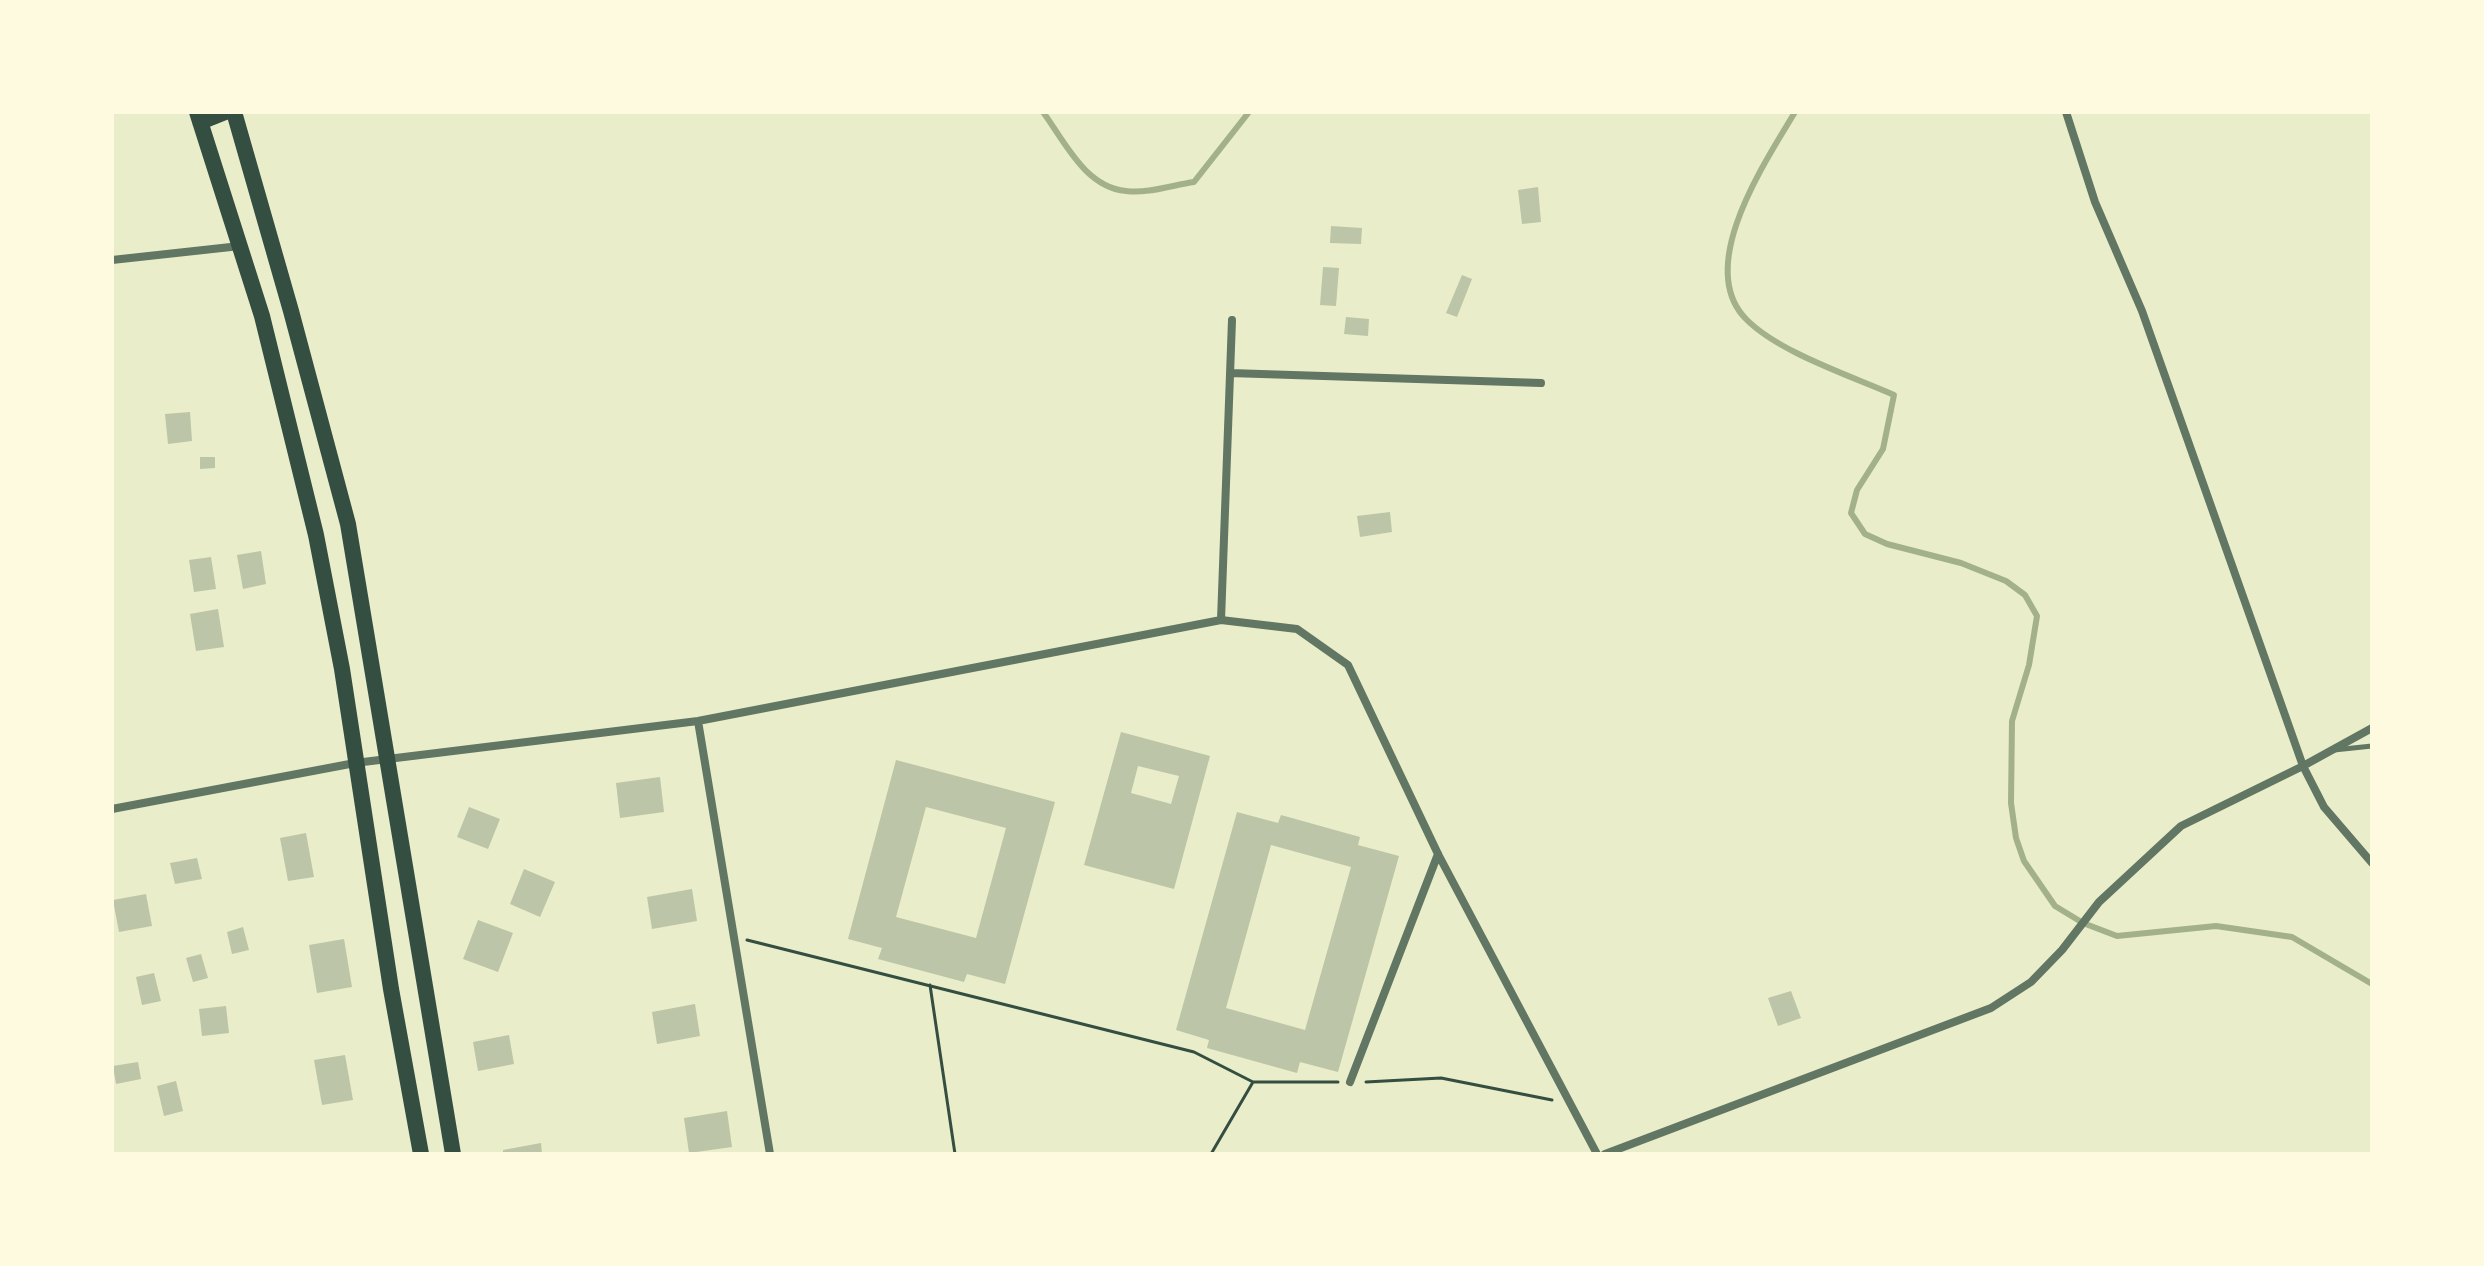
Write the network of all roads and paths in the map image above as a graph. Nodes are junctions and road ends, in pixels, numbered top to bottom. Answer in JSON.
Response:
{"nodes":[{"id":1,"x":225,"y":112,"type":"edge"},
{"id":2,"x":234,"y":112,"type":"edge"},
{"id":3,"x":2066,"y":112,"type":"edge"},
{"id":4,"x":198,"y":117,"type":"edge"},
{"id":5,"x":240,"y":246,"type":"junction"},
{"id":6,"x":112,"y":260,"type":"edge"},
{"id":7,"x":1232,"y":320,"type":"dead end"},
{"id":8,"x":1230,"y":373,"type":"junction"},
{"id":9,"x":1541,"y":383,"type":"dead end"},
{"id":10,"x":1221,"y":620,"type":"junction"},
{"id":11,"x":698,"y":721,"type":"junction"},
{"id":12,"x":2372,"y":728,"type":"edge"},
{"id":13,"x":2372,"y":746,"type":"edge"},
{"id":14,"x":2329,"y":751,"type":"junction"},
{"id":15,"x":388,"y":758,"type":"junction"},
{"id":16,"x":355,"y":763,"type":"junction"},
{"id":17,"x":2303,"y":766,"type":"junction"},
{"id":18,"x":112,"y":809,"type":"edge"},
{"id":19,"x":1438,"y":854,"type":"junction"},
{"id":20,"x":2372,"y":863,"type":"edge"},
{"id":21,"x":734,"y":936,"type":"junction"},
{"id":22,"x":930,"y":985,"type":"junction"},
{"id":23,"x":1253,"y":1082,"type":"junction"},
{"id":24,"x":1350,"y":1082,"type":"junction"},
{"id":25,"x":1567,"y":1103,"type":"junction"},
{"id":26,"x":421,"y":1154,"type":"edge"},
{"id":27,"x":453,"y":1154,"type":"edge"},
{"id":28,"x":770,"y":1154,"type":"edge"},
{"id":29,"x":955,"y":1154,"type":"edge"},
{"id":30,"x":1211,"y":1154,"type":"edge"},
{"id":31,"x":1597,"y":1154,"type":"edge"},
{"id":32,"x":1605,"y":1154,"type":"edge"}],
"edges":[{"from":1,"to":4,"type":"main road"},
{"from":2,"to":15,"type":"main road"},
{"from":3,"to":17,"type":"street"},
{"from":4,"to":5,"type":"main road"},
{"from":5,"to":6,"type":"street"},
{"from":5,"to":16,"type":"main road"},
{"from":7,"to":8,"type":"street"},
{"from":8,"to":9,"type":"street"},
{"from":8,"to":10,"type":"street"},
{"from":10,"to":11,"type":"street"},
{"from":10,"to":19,"type":"street"},
{"from":11,"to":15,"type":"street"},
{"from":11,"to":21,"type":"street"},
{"from":12,"to":14,"type":"street"},
{"from":13,"to":14,"type":"lane"},
{"from":14,"to":17,"type":"street"},
{"from":15,"to":16,"type":"street"},
{"from":15,"to":27,"type":"main road"},
{"from":16,"to":18,"type":"street"},
{"from":16,"to":26,"type":"main road"},
{"from":17,"to":20,"type":"street"},
{"from":17,"to":32,"type":"street"},
{"from":19,"to":24,"type":"street"},
{"from":19,"to":25,"type":"street"},
{"from":21,"to":22,"type":"path"},
{"from":21,"to":28,"type":"street"},
{"from":22,"to":23,"type":"path"},
{"from":22,"to":29,"type":"path"},
{"from":23,"to":24,"type":"path"},
{"from":23,"to":30,"type":"path"},
{"from":24,"to":25,"type":"path"},
{"from":25,"to":31,"type":"street"}]}
